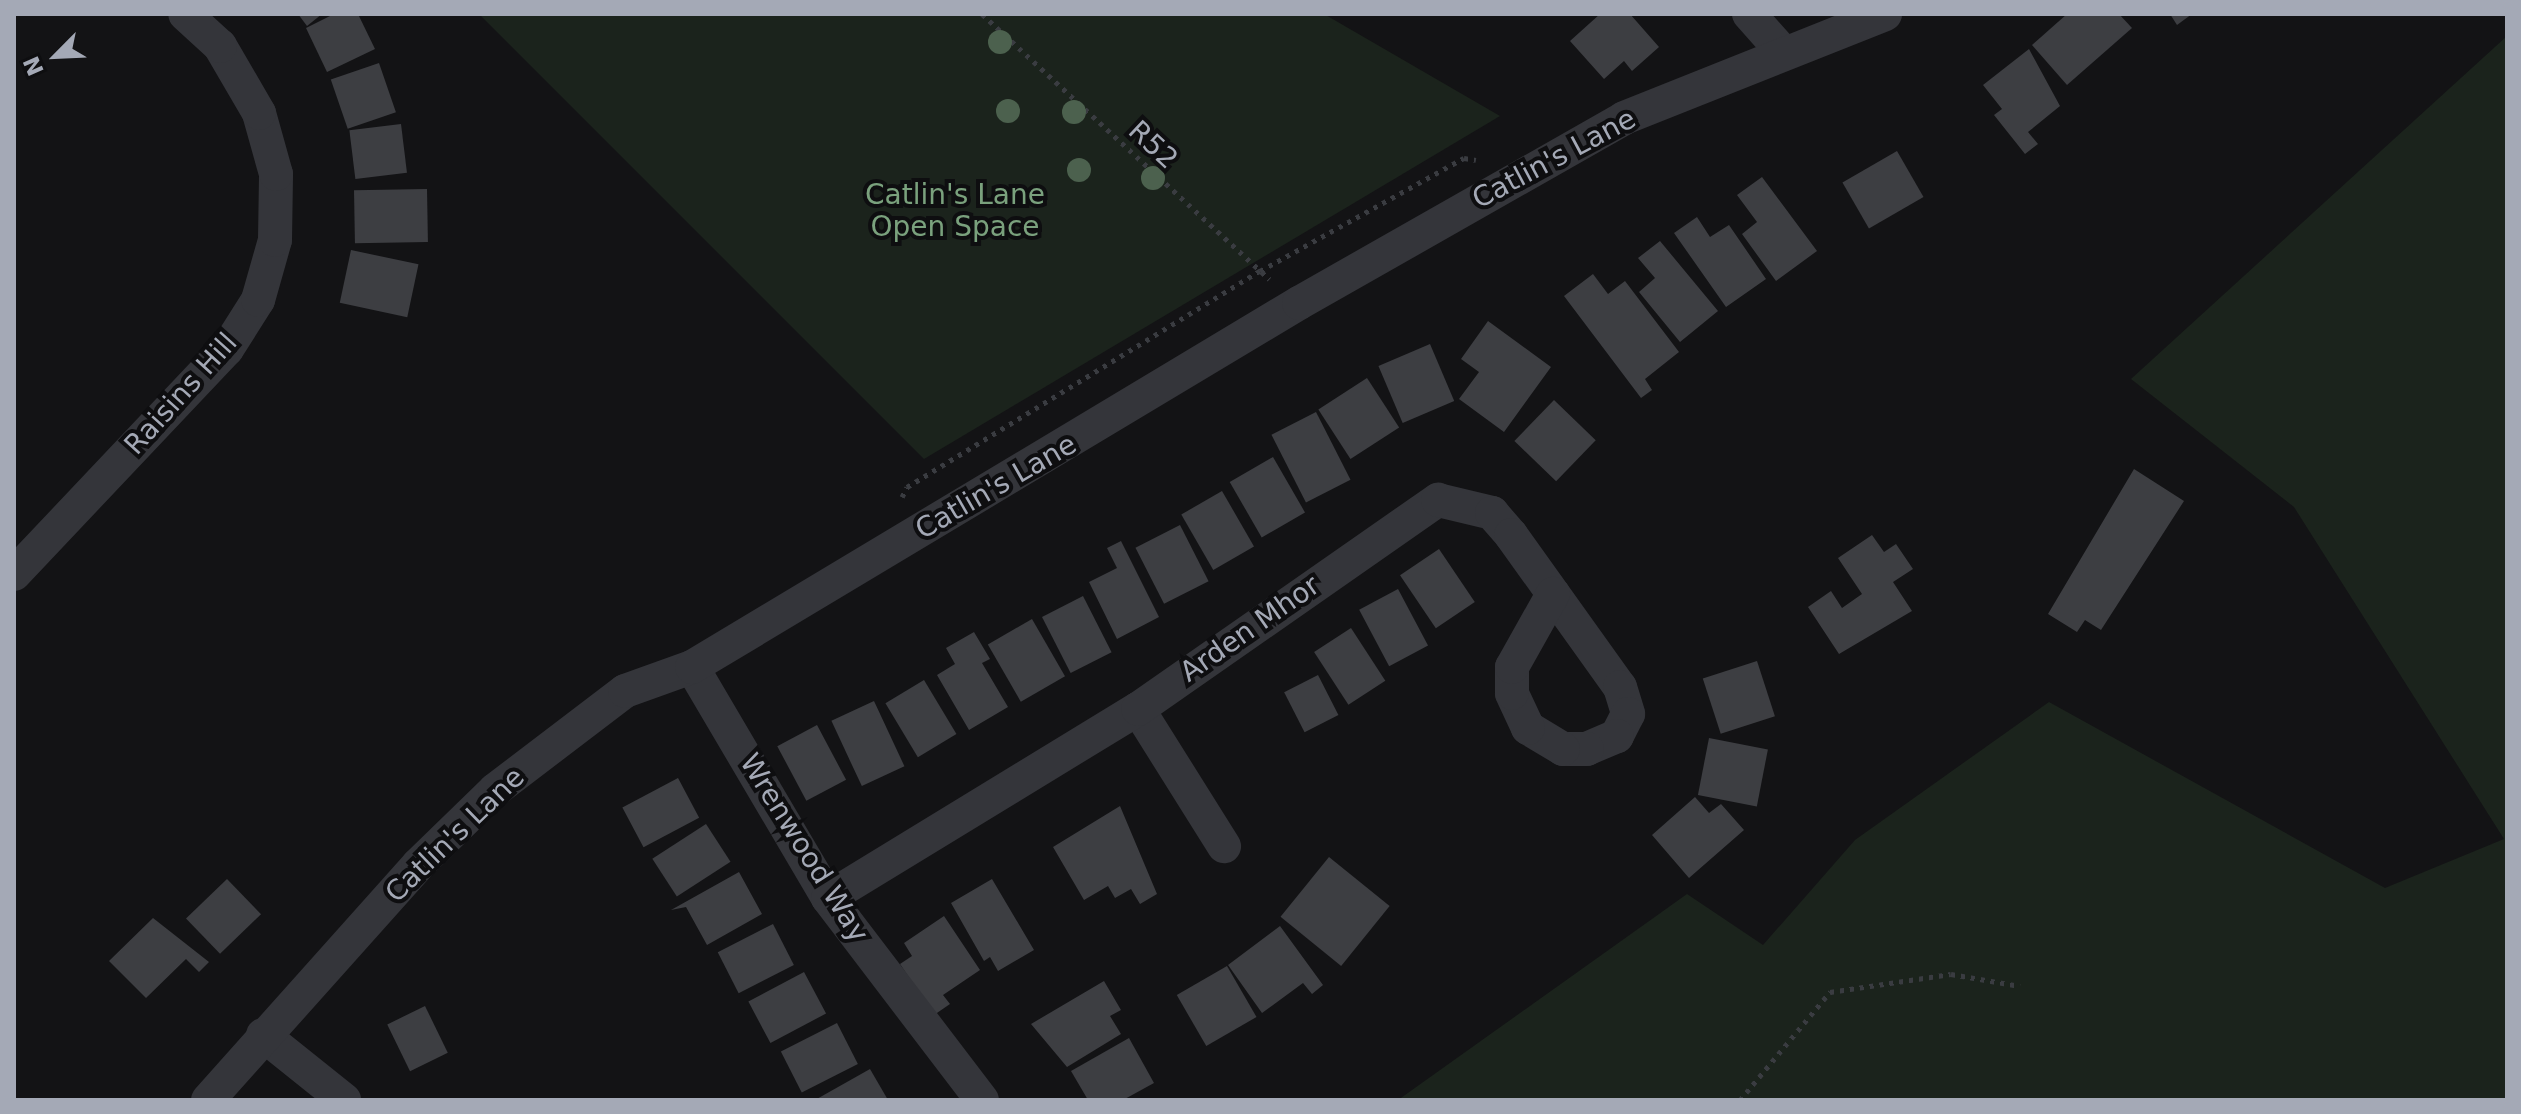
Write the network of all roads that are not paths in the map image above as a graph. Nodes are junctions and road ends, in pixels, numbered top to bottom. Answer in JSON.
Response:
{"nodes":[{"id":1,"x":185,"y":14,"type":"edge"},
{"id":2,"x":1749,"y":14,"type":"edge"},
{"id":3,"x":1885,"y":14,"type":"edge"},
{"id":4,"x":1782,"y":51,"type":"junction"},
{"id":5,"x":14,"y":574,"type":"edge"},
{"id":6,"x":1553,"y":594,"type":"junction"},
{"id":7,"x":692,"y":667,"type":"junction"},
{"id":8,"x":1138,"y":709,"type":"junction"},
{"id":9,"x":1224,"y":846,"type":"dead end"},
{"id":10,"x":828,"y":898,"type":"junction"},
{"id":11,"x":263,"y":1035,"type":"junction"},
{"id":12,"x":208,"y":1100,"type":"edge"},
{"id":13,"x":344,"y":1100,"type":"edge"},
{"id":14,"x":982,"y":1100,"type":"edge"}],
"edges":[{"from":1,"to":5,"type":"street","name":"Raisins Hill"},
{"from":2,"to":4,"type":"street"},
{"from":3,"to":4,"type":"street","name":"Catlin's Lane"},
{"from":4,"to":7,"type":"street","name":"Catlin's Lane"},
{"from":6,"to":6,"type":"street","name":"Arden Mhor"},
{"from":6,"to":8,"type":"street","name":"Arden Mhor"},
{"from":7,"to":10,"type":"street","name":"Wrenwood Way"},
{"from":7,"to":11,"type":"street","name":"Catlin's Lane"},
{"from":8,"to":9,"type":"street"},
{"from":8,"to":10,"type":"street","name":"Arden Mhor"},
{"from":10,"to":14,"type":"street","name":"Wrenwood Way"},
{"from":11,"to":12,"type":"street","name":"Catlin's Lane"},
{"from":11,"to":13,"type":"street"}]}
